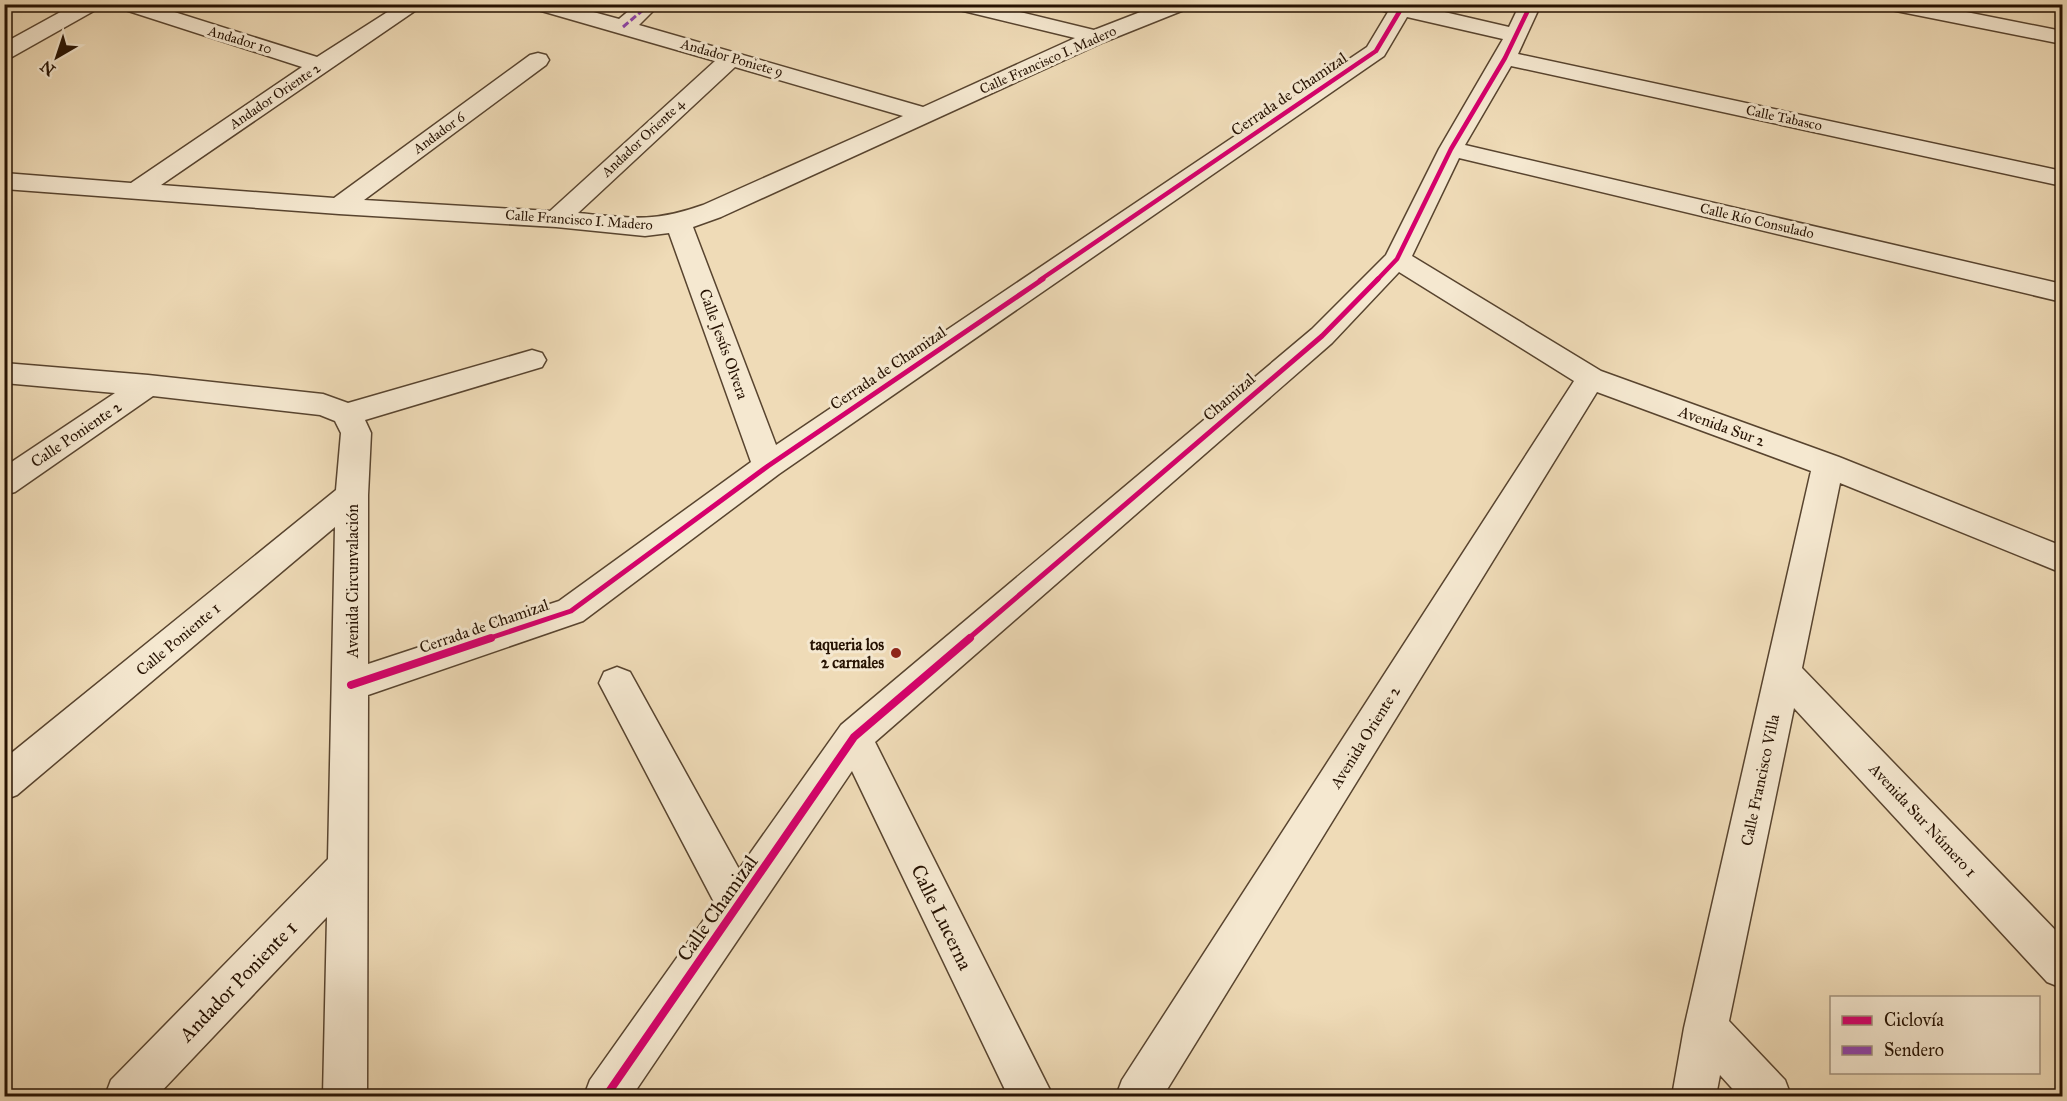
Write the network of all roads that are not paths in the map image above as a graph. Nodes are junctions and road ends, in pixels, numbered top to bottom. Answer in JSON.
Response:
{"nodes":[{"id":1,"x":92,"y":4,"type":"edge"},
{"id":2,"x":126,"y":4,"type":"edge"},
{"id":3,"x":415,"y":4,"type":"edge"},
{"id":4,"x":538,"y":4,"type":"edge"},
{"id":5,"x":650,"y":4,"type":"edge"},
{"id":6,"x":958,"y":4,"type":"edge"},
{"id":7,"x":1182,"y":4,"type":"edge"},
{"id":8,"x":1531,"y":4,"type":"edge"},
{"id":9,"x":1891,"y":4,"type":"edge"},
{"id":10,"x":1391,"y":7,"type":"edge"},
{"id":11,"x":14,"y":24,"type":"dead end"},
{"id":12,"x":54,"y":24,"type":"junction"},
{"id":13,"x":623,"y":27,"type":"junction"},
{"id":14,"x":1096,"y":37,"type":"junction"},
{"id":15,"x":2062,"y":38,"type":"edge"},
{"id":16,"x":1510,"y":46,"type":"junction"},
{"id":17,"x":4,"y":52,"type":"edge"},
{"id":18,"x":731,"y":58,"type":"junction"},
{"id":19,"x":538,"y":60,"type":"dead end"},
{"id":20,"x":320,"y":65,"type":"junction"},
{"id":21,"x":926,"y":115,"type":"junction"},
{"id":22,"x":1451,"y":149,"type":"junction"},
{"id":23,"x":2062,"y":178,"type":"edge"},
{"id":24,"x":4,"y":181,"type":"edge"},
{"id":25,"x":136,"y":190,"type":"junction"},
{"id":26,"x":339,"y":206,"type":"junction"},
{"id":27,"x":556,"y":219,"type":"junction"},
{"id":28,"x":679,"y":223,"type":"junction"},
{"id":29,"x":1398,"y":259,"type":"junction"},
{"id":30,"x":2062,"y":293,"type":"edge"},
{"id":31,"x":532,"y":360,"type":"dead end"},
{"id":32,"x":4,"y":373,"type":"edge"},
{"id":33,"x":1591,"y":378,"type":"junction"},
{"id":34,"x":148,"y":385,"type":"junction"},
{"id":35,"x":347,"y":414,"type":"junction"},
{"id":36,"x":768,"y":465,"type":"junction"},
{"id":37,"x":1828,"y":465,"type":"junction"},
{"id":38,"x":4,"y":483,"type":"edge"},
{"id":39,"x":352,"y":495,"type":"junction"},
{"id":40,"x":2062,"y":560,"type":"edge"},
{"id":41,"x":1784,"y":673,"type":"junction"},
{"id":42,"x":617,"y":683,"type":"dead end"},
{"id":43,"x":351,"y":685,"type":"junction"},
{"id":44,"x":854,"y":736,"type":"junction"},
{"id":45,"x":4,"y":783,"type":"edge"},
{"id":46,"x":348,"y":866,"type":"junction"},
{"id":47,"x":738,"y":907,"type":"junction"},
{"id":48,"x":2062,"y":967,"type":"edge"},
{"id":49,"x":1706,"y":1028,"type":"junction"},
{"id":50,"x":127,"y":1096,"type":"edge"},
{"id":51,"x":345,"y":1096,"type":"edge"},
{"id":52,"x":606,"y":1096,"type":"edge"},
{"id":53,"x":1030,"y":1096,"type":"edge"},
{"id":54,"x":1138,"y":1096,"type":"edge"},
{"id":55,"x":1694,"y":1096,"type":"edge"},
{"id":56,"x":1769,"y":1096,"type":"edge"}],
"edges":[{"from":1,"to":12,"type":"street"},
{"from":2,"to":20,"type":"street","name":"Andador 10"},
{"from":3,"to":20,"type":"street","name":"Andador Oriente 2"},
{"from":4,"to":13,"type":"street","name":"Andador Poniete 9"},
{"from":5,"to":13,"type":"street"},
{"from":6,"to":14,"type":"street"},
{"from":7,"to":14,"type":"street","name":"Calle Francisco I. Madero"},
{"from":8,"to":16,"type":"street","name":"Chamizal"},
{"from":9,"to":15,"type":"street"},
{"from":10,"to":16,"type":"street"},
{"from":10,"to":36,"type":"street","name":"Cerrada de Chamizal"},
{"from":11,"to":12,"type":"street"},
{"from":12,"to":17,"type":"street"},
{"from":13,"to":18,"type":"street","name":"Andador Poniete 9"},
{"from":14,"to":21,"type":"street","name":"Calle Francisco I. Madero"},
{"from":16,"to":22,"type":"street","name":"Chamizal"},
{"from":16,"to":23,"type":"street","name":"Calle Tabasco"},
{"from":18,"to":21,"type":"street","name":"Andador Poniete 9"},
{"from":18,"to":27,"type":"street","name":"Andador Oriente 4"},
{"from":19,"to":26,"type":"street","name":"Andador 6"},
{"from":20,"to":25,"type":"street","name":"Andador Oriente 2"},
{"from":21,"to":28,"type":"street","name":"Calle Francisco I. Madero"},
{"from":22,"to":29,"type":"street","name":"Chamizal"},
{"from":22,"to":30,"type":"street","name":"Calle Río Consulado"},
{"from":24,"to":25,"type":"street","name":"Calle Francisco I. Madero"},
{"from":25,"to":26,"type":"street","name":"Calle Francisco I. Madero"},
{"from":26,"to":27,"type":"street","name":"Calle Francisco I. Madero"},
{"from":27,"to":28,"type":"street","name":"Calle Francisco I. Madero"},
{"from":28,"to":36,"type":"street","name":"Calle Jesús Olvera"},
{"from":29,"to":33,"type":"street","name":"Avenida Sur 2"},
{"from":29,"to":44,"type":"street","name":"Chamizal"},
{"from":31,"to":35,"type":"street"},
{"from":32,"to":34,"type":"street"},
{"from":33,"to":37,"type":"street","name":"Avenida Sur 2"},
{"from":33,"to":54,"type":"street","name":"Avenida Oriente 2"},
{"from":34,"to":35,"type":"street"},
{"from":34,"to":38,"type":"street","name":"Calle Poniente 2"},
{"from":35,"to":39,"type":"street","name":"Avenida Circunvalación"},
{"from":36,"to":43,"type":"street","name":"Cerrada de Chamizal"},
{"from":37,"to":40,"type":"street","name":"Avenida Sur 2"},
{"from":37,"to":41,"type":"street","name":"Calle Francisco Villa"},
{"from":39,"to":43,"type":"street","name":"Avenida Circunvalación"},
{"from":39,"to":45,"type":"street","name":"Calle Poniente 1"},
{"from":41,"to":48,"type":"street","name":"Avenida Sur Número 1"},
{"from":41,"to":49,"type":"street","name":"Calle Francisco Villa"},
{"from":42,"to":47,"type":"street"},
{"from":43,"to":46,"type":"street","name":"Avenida Circunvalación"},
{"from":44,"to":47,"type":"street","name":"Calle Chamizal"},
{"from":44,"to":53,"type":"street","name":"Calle Lucerna"},
{"from":46,"to":50,"type":"street","name":"Andador Poniente 1"},
{"from":46,"to":51,"type":"street","name":"Avenida Circunvalación"},
{"from":47,"to":52,"type":"street","name":"Calle Chamizal"},
{"from":49,"to":55,"type":"street","name":"Calle Francisco Villa"},
{"from":49,"to":56,"type":"street"}]}
